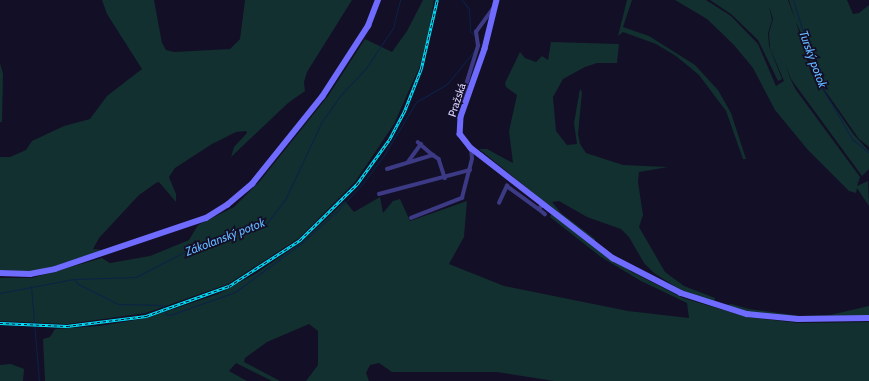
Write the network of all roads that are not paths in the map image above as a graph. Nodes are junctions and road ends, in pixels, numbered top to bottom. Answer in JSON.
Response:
{"nodes":[{"id":1,"x":378,"y":1,"type":"edge"},
{"id":2,"x":496,"y":2,"type":"edge"},
{"id":3,"x":462,"y":101,"type":"dead end"},
{"id":4,"x":470,"y":149,"type":"junction"},
{"id":5,"x":433,"y":155,"type":"junction"},
{"id":6,"x":407,"y":163,"type":"junction"},
{"id":7,"x":387,"y":169,"type":"dead end"},
{"id":8,"x":470,"y":170,"type":"junction"},
{"id":9,"x":445,"y":178,"type":"junction"},
{"id":10,"x":502,"y":182,"type":"dead end"},
{"id":11,"x":507,"y":186,"type":"junction"},
{"id":12,"x":379,"y":194,"type":"dead end"},
{"id":13,"x":499,"y":203,"type":"dead end"},
{"id":14,"x":543,"y":204,"type":"junction"},
{"id":15,"x":539,"y":209,"type":"junction"},
{"id":16,"x":545,"y":214,"type":"dead end"},
{"id":17,"x":411,"y":218,"type":"dead end"},
{"id":18,"x":0,"y":273,"type":"edge"},
{"id":19,"x":869,"y":318,"type":"edge"}],
"edges":[{"from":1,"to":18,"type":"main road"},
{"from":2,"to":3,"type":"street","name":"Pražská"},
{"from":2,"to":4,"type":"main road","name":"Pražská"},
{"from":4,"to":8,"type":"street"},
{"from":4,"to":14,"type":"main road","name":"Pražská"},
{"from":5,"to":6,"type":"street"},
{"from":5,"to":6,"type":"street"},
{"from":5,"to":9,"type":"street"},
{"from":6,"to":7,"type":"street"},
{"from":8,"to":9,"type":"street"},
{"from":8,"to":17,"type":"street"},
{"from":9,"to":12,"type":"street"},
{"from":10,"to":11,"type":"street"},
{"from":11,"to":13,"type":"street"},
{"from":11,"to":15,"type":"street"},
{"from":14,"to":15,"type":"street"},
{"from":14,"to":19,"type":"main road","name":"Pražská"},
{"from":15,"to":16,"type":"street"}]}
